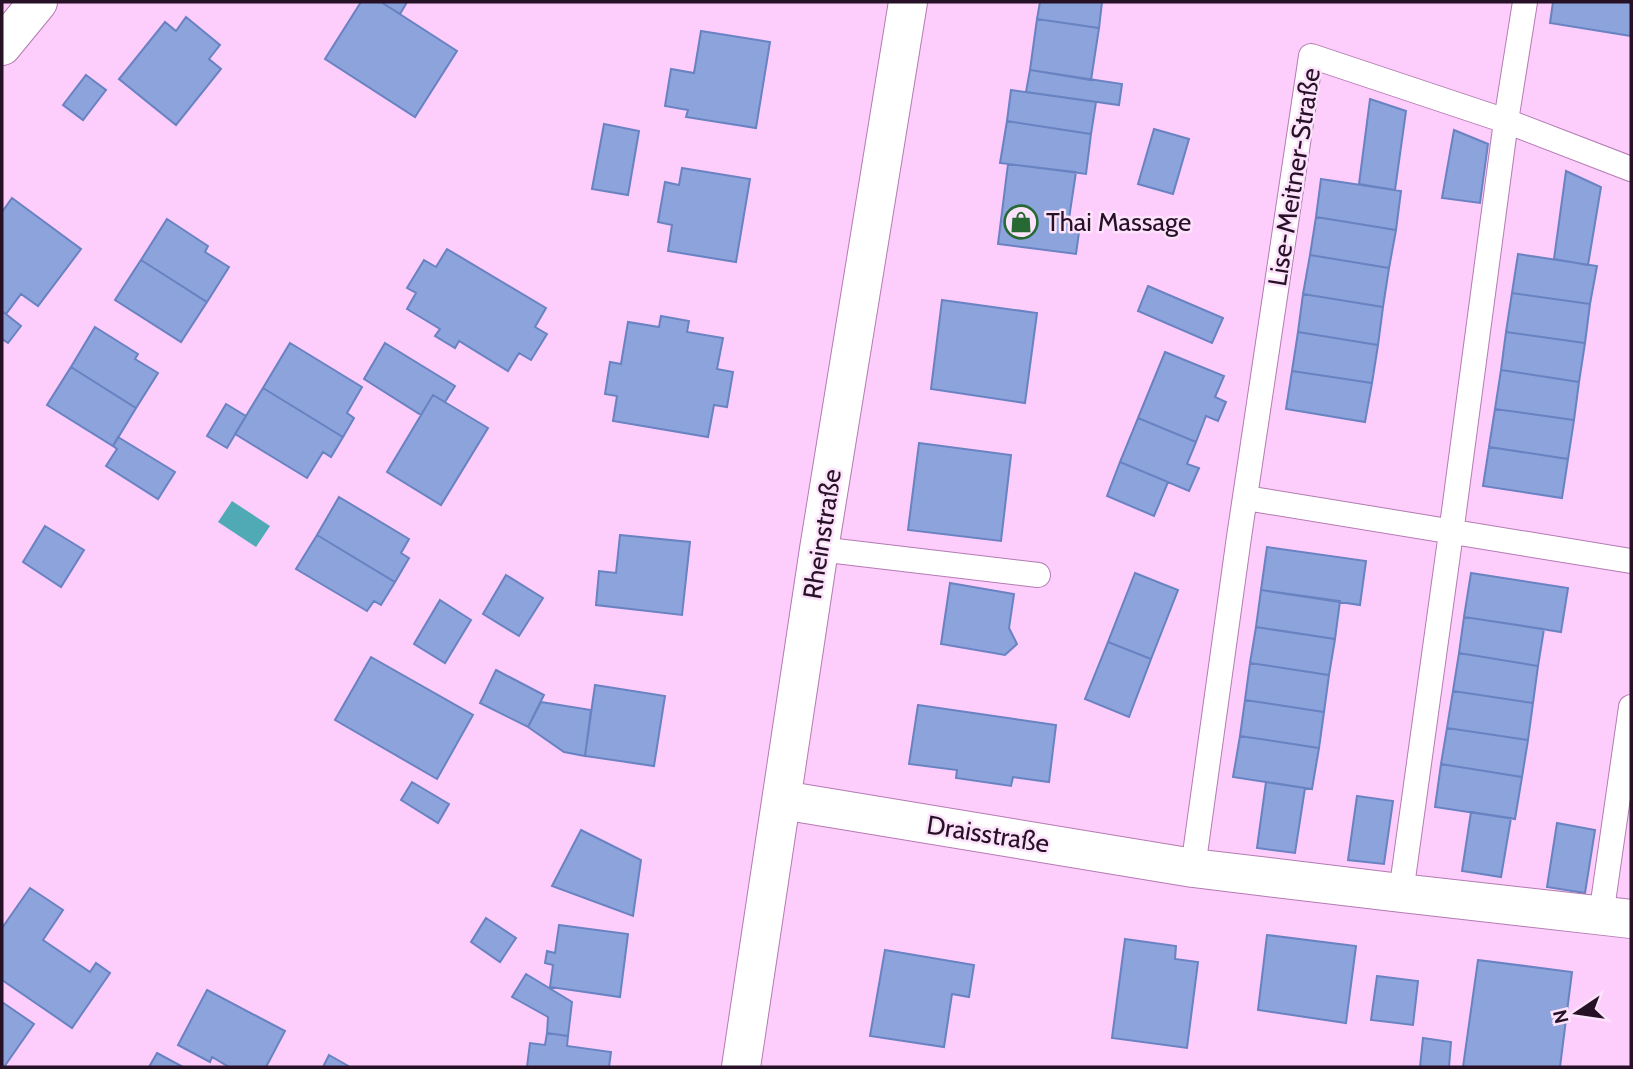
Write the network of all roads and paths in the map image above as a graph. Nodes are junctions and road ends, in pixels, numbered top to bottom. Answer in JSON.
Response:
{"nodes":[{"id":1,"x":38,"y":2,"type":"edge"},
{"id":2,"x":908,"y":2,"type":"edge"},
{"id":3,"x":1525,"y":2,"type":"edge"},
{"id":4,"x":2,"y":46,"type":"edge"},
{"id":5,"x":1506,"y":121,"type":"junction"},
{"id":6,"x":1631,"y":169,"type":"edge"},
{"id":7,"x":1246,"y":498,"type":"junction"},
{"id":8,"x":1451,"y":532,"type":"junction"},
{"id":9,"x":819,"y":549,"type":"junction"},
{"id":10,"x":1631,"y":561,"type":"edge"},
{"id":11,"x":1038,"y":575,"type":"dead end"},
{"id":12,"x":1631,"y":706,"type":"edge"},
{"id":13,"x":782,"y":800,"type":"junction"},
{"id":14,"x":1193,"y":868,"type":"junction"},
{"id":15,"x":1401,"y":893,"type":"junction"},
{"id":16,"x":1616,"y":917,"type":"edge"},
{"id":17,"x":741,"y":1067,"type":"edge"}],
"edges":[{"from":1,"to":4,"type":"main road"},
{"from":2,"to":9,"type":"main road","name":"Rheinstraße"},
{"from":3,"to":5,"type":"lane"},
{"from":5,"to":6,"type":"lane","name":"Lise-Meitner-Straße"},
{"from":5,"to":7,"type":"lane","name":"Lise-Meitner-Straße"},
{"from":5,"to":8,"type":"lane"},
{"from":7,"to":8,"type":"lane"},
{"from":7,"to":14,"type":"lane"},
{"from":8,"to":10,"type":"lane"},
{"from":8,"to":15,"type":"lane"},
{"from":9,"to":11,"type":"lane"},
{"from":9,"to":13,"type":"main road","name":"Rheinstraße"},
{"from":12,"to":16,"type":"lane","name":"Draisstraße"},
{"from":13,"to":14,"type":"main road","name":"Draisstraße"},
{"from":13,"to":17,"type":"main road","name":"Rheinstraße"},
{"from":14,"to":15,"type":"main road","name":"Draisstraße"},
{"from":15,"to":16,"type":"main road","name":"Draisstraße"}]}
